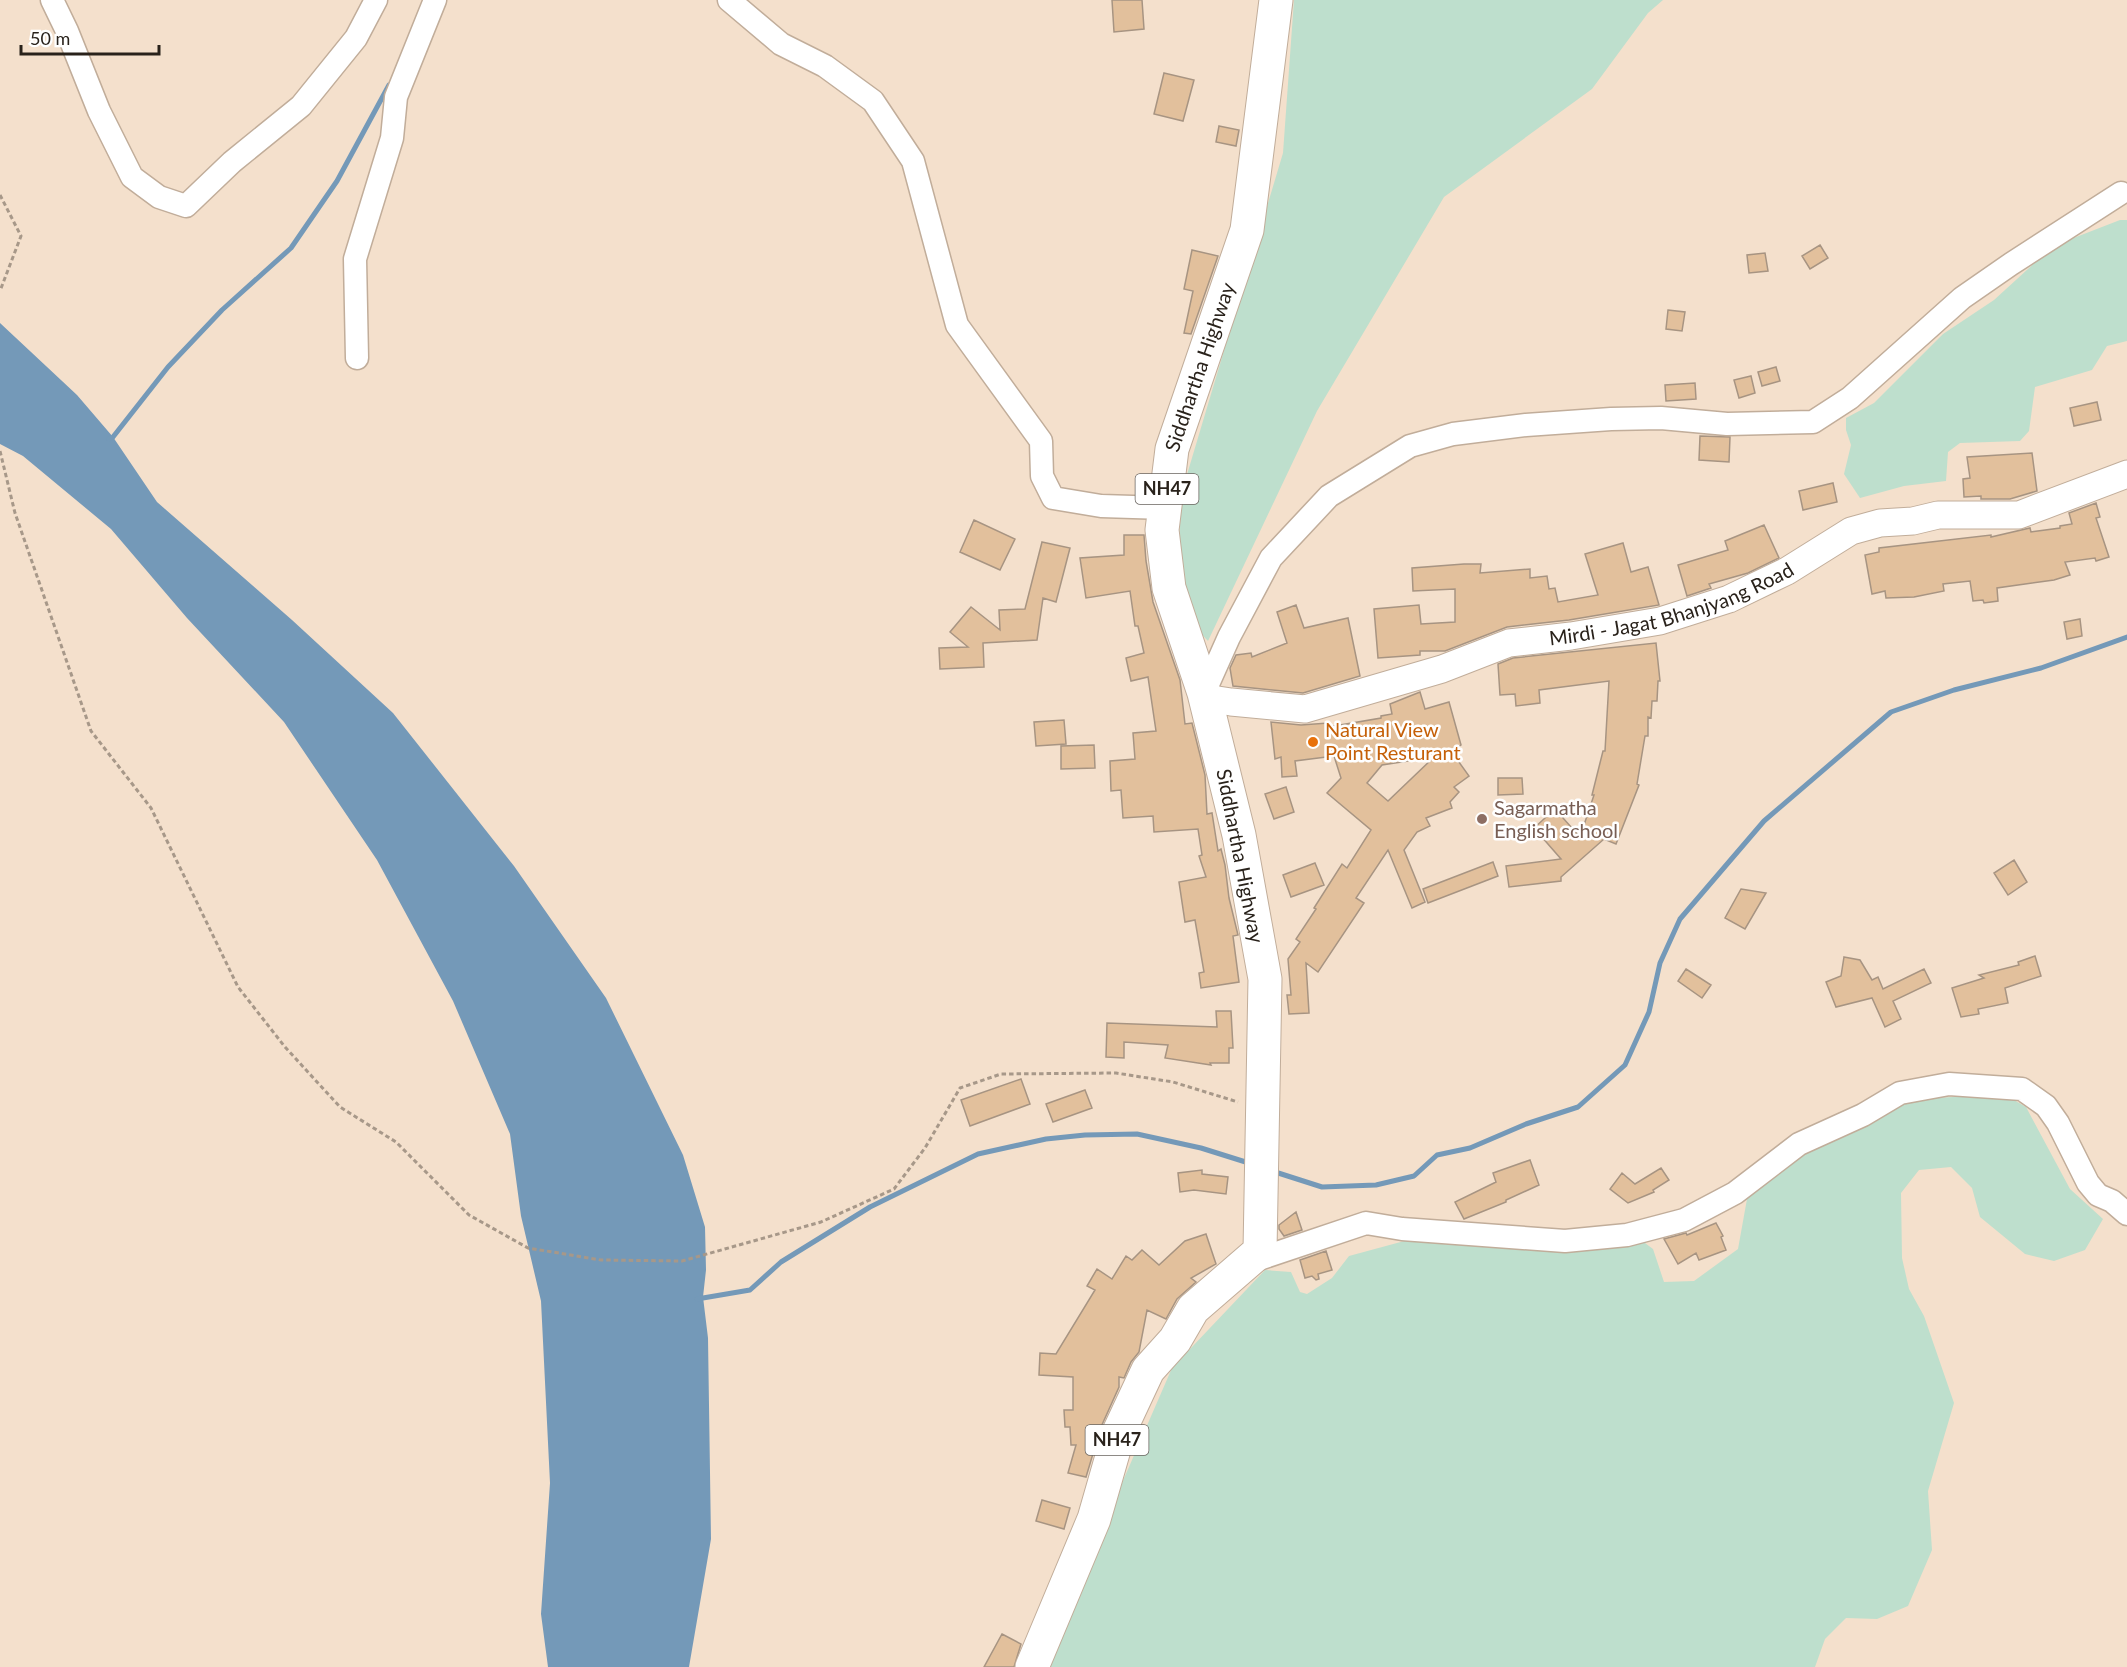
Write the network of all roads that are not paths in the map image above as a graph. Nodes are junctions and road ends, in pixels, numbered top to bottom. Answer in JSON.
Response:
{"nodes":[{"id":1,"x":52,"y":0,"type":"edge"},
{"id":2,"x":376,"y":0,"type":"edge"},
{"id":3,"x":435,"y":0,"type":"edge"},
{"id":4,"x":729,"y":0,"type":"edge"},
{"id":5,"x":1276,"y":0,"type":"edge"},
{"id":6,"x":2121,"y":193,"type":"dead end"},
{"id":7,"x":357,"y":358,"type":"dead end"},
{"id":8,"x":2127,"y":474,"type":"edge"},
{"id":9,"x":1165,"y":508,"type":"junction"},
{"id":10,"x":1205,"y":695,"type":"junction"},
{"id":11,"x":2127,"y":1214,"type":"edge"},
{"id":12,"x":1253,"y":1257,"type":"junction"},
{"id":13,"x":1032,"y":1667,"type":"edge"}],
"edges":[{"from":1,"to":2,"type":"street"},
{"from":3,"to":7,"type":"street"},
{"from":4,"to":9,"type":"street"},
{"from":5,"to":9,"type":"highway","name":"Siddhartha Highway","number":"NH47"},
{"from":6,"to":10,"type":"street"},
{"from":8,"to":10,"type":"street","name":"Mirdi - Jagat Bhanjyang Road"},
{"from":9,"to":10,"type":"highway","name":"Siddhartha Highway","number":"NH47"},
{"from":10,"to":12,"type":"highway","name":"Siddhartha Highway","number":"NH47"},
{"from":11,"to":12,"type":"street"},
{"from":12,"to":13,"type":"highway","number":"NH47"}]}
